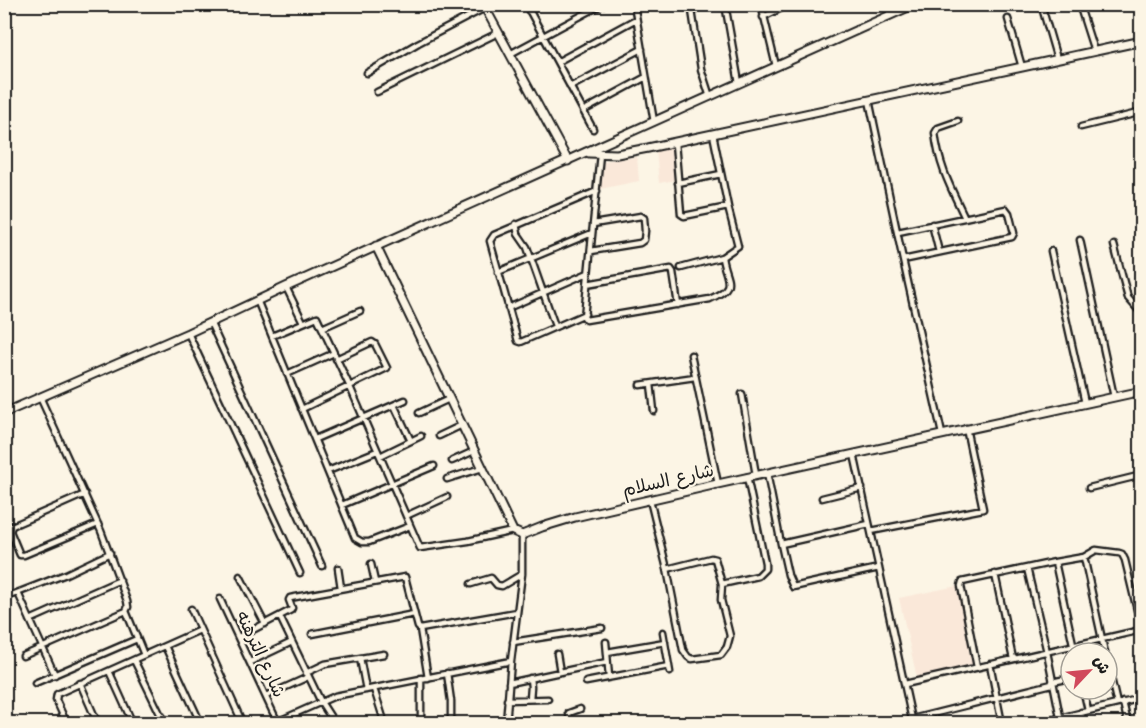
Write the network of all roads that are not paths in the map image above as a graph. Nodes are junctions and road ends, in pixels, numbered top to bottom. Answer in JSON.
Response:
{"nodes":[{"id":1,"x":526,"y":4,"type":"edge"},
{"id":2,"x":541,"y":4,"type":"edge"},
{"id":3,"x":603,"y":4,"type":"edge"},
{"id":4,"x":634,"y":4,"type":"edge"},
{"id":5,"x":691,"y":4,"type":"edge"},
{"id":6,"x":725,"y":4,"type":"edge"},
{"id":7,"x":761,"y":4,"type":"edge"},
{"id":8,"x":790,"y":4,"type":"edge"},
{"id":9,"x":887,"y":4,"type":"edge"},
{"id":10,"x":915,"y":4,"type":"edge"},
{"id":11,"x":1041,"y":4,"type":"edge"},
{"id":12,"x":1079,"y":4,"type":"edge"},
{"id":13,"x":484,"y":6,"type":"edge"},
{"id":14,"x":530,"y":10,"type":"junction"},
{"id":15,"x":890,"y":15,"type":"junction"},
{"id":16,"x":764,"y":17,"type":"junction"},
{"id":17,"x":636,"y":19,"type":"junction"},
{"id":18,"x":1008,"y":19,"type":"dead end"},
{"id":19,"x":498,"y":33,"type":"junction"},
{"id":20,"x":543,"y":36,"type":"junction"},
{"id":21,"x":1142,"y":41,"type":"edge"},
{"id":22,"x":642,"y":49,"type":"junction"},
{"id":23,"x":1094,"y":51,"type":"junction"},
{"id":24,"x":510,"y":54,"type":"junction"},
{"id":25,"x":1057,"y":59,"type":"junction"},
{"id":26,"x":557,"y":62,"type":"junction"},
{"id":27,"x":776,"y":66,"type":"junction"},
{"id":28,"x":1022,"y":67,"type":"junction"},
{"id":29,"x":367,"y":73,"type":"dead end"},
{"id":30,"x":646,"y":78,"type":"junction"},
{"id":31,"x":739,"y":83,"type":"junction"},
{"id":32,"x":570,"y":87,"type":"junction"},
{"id":33,"x":377,"y":92,"type":"dead end"},
{"id":34,"x":710,"y":97,"type":"junction"},
{"id":35,"x":869,"y":100,"type":"junction"},
{"id":36,"x":583,"y":111,"type":"junction"},
{"id":37,"x":1142,"y":112,"type":"edge"},
{"id":38,"x":958,"y":120,"type":"dead end"},
{"id":39,"x":654,"y":122,"type":"junction"},
{"id":40,"x":1081,"y":127,"type":"dead end"},
{"id":41,"x":593,"y":129,"type":"dead end"},
{"id":42,"x":713,"y":134,"type":"junction"},
{"id":43,"x":675,"y":142,"type":"junction"},
{"id":44,"x":586,"y":153,"type":"junction"},
{"id":45,"x":600,"y":154,"type":"junction"},
{"id":46,"x":568,"y":161,"type":"junction"},
{"id":47,"x":721,"y":174,"type":"junction"},
{"id":48,"x":678,"y":183,"type":"junction"},
{"id":49,"x":597,"y":191,"type":"junction"},
{"id":50,"x":728,"y":207,"type":"junction"},
{"id":51,"x":965,"y":218,"type":"junction"},
{"id":52,"x":516,"y":224,"type":"junction"},
{"id":53,"x":593,"y":224,"type":"junction"},
{"id":54,"x":932,"y":224,"type":"junction"},
{"id":55,"x":898,"y":232,"type":"junction"},
{"id":56,"x":592,"y":233,"type":"junction"},
{"id":57,"x":1080,"y":240,"type":"dead end"},
{"id":58,"x":1114,"y":245,"type":"dead end"},
{"id":59,"x":376,"y":246,"type":"junction"},
{"id":60,"x":591,"y":251,"type":"junction"},
{"id":61,"x":1051,"y":251,"type":"dead end"},
{"id":62,"x":939,"y":252,"type":"junction"},
{"id":63,"x":722,"y":257,"type":"junction"},
{"id":64,"x":531,"y":258,"type":"junction"},
{"id":65,"x":903,"y":260,"type":"junction"},
{"id":66,"x":681,"y":268,"type":"dead end"},
{"id":67,"x":498,"y":272,"type":"junction"},
{"id":68,"x":588,"y":273,"type":"junction"},
{"id":69,"x":587,"y":284,"type":"junction"},
{"id":70,"x":286,"y":286,"type":"junction"},
{"id":71,"x":543,"y":292,"type":"junction"},
{"id":72,"x":256,"y":300,"type":"junction"},
{"id":73,"x":678,"y":305,"type":"junction"},
{"id":74,"x":508,"y":308,"type":"junction"},
{"id":75,"x":360,"y":311,"type":"dead end"},
{"id":76,"x":585,"y":314,"type":"junction"},
{"id":77,"x":1142,"y":314,"type":"edge"},
{"id":78,"x":210,"y":322,"type":"junction"},
{"id":79,"x":303,"y":322,"type":"junction"},
{"id":80,"x":555,"y":326,"type":"junction"},
{"id":81,"x":322,"y":328,"type":"junction"},
{"id":82,"x":188,"y":333,"type":"junction"},
{"id":83,"x":272,"y":336,"type":"junction"},
{"id":84,"x":690,"y":355,"type":"dead end"},
{"id":85,"x":335,"y":356,"type":"junction"},
{"id":86,"x":287,"y":374,"type":"junction"},
{"id":87,"x":695,"y":377,"type":"junction"},
{"id":88,"x":651,"y":384,"type":"junction"},
{"id":89,"x":640,"y":385,"type":"dead end"},
{"id":90,"x":350,"y":387,"type":"junction"},
{"id":91,"x":1142,"y":391,"type":"edge"},
{"id":92,"x":742,"y":394,"type":"dead end"},
{"id":93,"x":40,"y":397,"type":"junction"},
{"id":94,"x":1114,"y":397,"type":"junction"},
{"id":95,"x":449,"y":399,"type":"junction"},
{"id":96,"x":405,"y":400,"type":"dead end"},
{"id":97,"x":1085,"y":403,"type":"junction"},
{"id":98,"x":394,"y":405,"type":"junction"},
{"id":99,"x":301,"y":408,"type":"junction"},
{"id":100,"x":654,"y":411,"type":"dead end"},
{"id":101,"x":4,"y":413,"type":"edge"},
{"id":102,"x":419,"y":413,"type":"dead end"},
{"id":103,"x":364,"y":419,"type":"junction"},
{"id":104,"x":462,"y":425,"type":"junction"},
{"id":105,"x":966,"y":428,"type":"junction"},
{"id":106,"x":942,"y":434,"type":"junction"},
{"id":107,"x":421,"y":436,"type":"dead end"},
{"id":108,"x":439,"y":436,"type":"dead end"},
{"id":109,"x":315,"y":439,"type":"junction"},
{"id":110,"x":411,"y":441,"type":"junction"},
{"id":111,"x":474,"y":451,"type":"junction"},
{"id":112,"x":379,"y":453,"type":"junction"},
{"id":113,"x":854,"y":454,"type":"junction"},
{"id":114,"x":452,"y":461,"type":"dead end"},
{"id":115,"x":434,"y":466,"type":"dead end"},
{"id":116,"x":482,"y":468,"type":"junction"},
{"id":117,"x":328,"y":471,"type":"junction"},
{"id":118,"x":767,"y":473,"type":"junction"},
{"id":119,"x":756,"y":475,"type":"junction"},
{"id":120,"x":1142,"y":475,"type":"edge"},
{"id":121,"x":747,"y":477,"type":"junction"},
{"id":122,"x":447,"y":479,"type":"dead end"},
{"id":123,"x":718,"y":483,"type":"junction"},
{"id":124,"x":392,"y":484,"type":"junction"},
{"id":125,"x":862,"y":488,"type":"junction"},
{"id":126,"x":1089,"y":488,"type":"dead end"},
{"id":127,"x":85,"y":494,"type":"junction"},
{"id":128,"x":447,"y":497,"type":"dead end"},
{"id":129,"x":822,"y":498,"type":"dead end"},
{"id":130,"x":650,"y":500,"type":"junction"},
{"id":131,"x":342,"y":505,"type":"junction"},
{"id":132,"x":406,"y":516,"type":"junction"},
{"id":133,"x":869,"y":524,"type":"junction"},
{"id":134,"x":98,"y":525,"type":"junction"},
{"id":135,"x":411,"y":526,"type":"junction"},
{"id":136,"x":513,"y":531,"type":"junction"},
{"id":137,"x":871,"y":531,"type":"junction"},
{"id":138,"x":522,"y":536,"type":"junction"},
{"id":139,"x":781,"y":544,"type":"junction"},
{"id":140,"x":110,"y":553,"type":"junction"},
{"id":141,"x":1084,"y":557,"type":"junction"},
{"id":142,"x":1055,"y":562,"type":"junction"},
{"id":143,"x":371,"y":564,"type":"dead end"},
{"id":144,"x":322,"y":566,"type":"dead end"},
{"id":145,"x":338,"y":568,"type":"dead end"},
{"id":146,"x":879,"y":568,"type":"junction"},
{"id":147,"x":1027,"y":568,"type":"junction"},
{"id":148,"x":666,"y":569,"type":"junction"},
{"id":149,"x":300,"y":573,"type":"dead end"},
{"id":150,"x":522,"y":574,"type":"junction"},
{"id":151,"x":995,"y":574,"type":"junction"},
{"id":152,"x":240,"y":576,"type":"dead end"},
{"id":153,"x":120,"y":579,"type":"junction"},
{"id":154,"x":375,"y":582,"type":"junction"},
{"id":155,"x":471,"y":584,"type":"dead end"},
{"id":156,"x":722,"y":584,"type":"junction"},
{"id":157,"x":341,"y":588,"type":"junction"},
{"id":158,"x":18,"y":593,"type":"junction"},
{"id":159,"x":1142,"y":596,"type":"edge"},
{"id":160,"x":4,"y":598,"type":"edge"},
{"id":161,"x":1134,"y":598,"type":"junction"},
{"id":162,"x":220,"y":599,"type":"dead end"},
{"id":163,"x":190,"y":609,"type":"dead end"},
{"id":164,"x":126,"y":611,"type":"junction"},
{"id":165,"x":517,"y":612,"type":"junction"},
{"id":166,"x":414,"y":614,"type":"junction"},
{"id":167,"x":280,"y":616,"type":"junction"},
{"id":168,"x":30,"y":620,"type":"junction"},
{"id":169,"x":265,"y":624,"type":"junction"},
{"id":170,"x":602,"y":628,"type":"dead end"},
{"id":171,"x":420,"y":629,"type":"junction"},
{"id":172,"x":200,"y":630,"type":"junction"},
{"id":173,"x":1142,"y":631,"type":"edge"},
{"id":174,"x":663,"y":632,"type":"dead end"},
{"id":175,"x":312,"y":634,"type":"dead end"},
{"id":176,"x":239,"y":637,"type":"junction"},
{"id":177,"x":137,"y":639,"type":"junction"},
{"id":178,"x":1102,"y":639,"type":"junction"},
{"id":179,"x":1073,"y":641,"type":"edge"},
{"id":180,"x":1093,"y":641,"type":"edge"},
{"id":181,"x":292,"y":642,"type":"junction"},
{"id":182,"x":513,"y":642,"type":"junction"},
{"id":183,"x":606,"y":642,"type":"dead end"},
{"id":184,"x":665,"y":642,"type":"junction"},
{"id":185,"x":165,"y":646,"type":"junction"},
{"id":186,"x":42,"y":647,"type":"junction"},
{"id":187,"x":1059,"y":649,"type":"edge"},
{"id":188,"x":607,"y":652,"type":"junction"},
{"id":189,"x":1047,"y":652,"type":"junction"},
{"id":190,"x":384,"y":654,"type":"dead end"},
{"id":191,"x":557,"y":654,"type":"dead end"},
{"id":192,"x":144,"y":655,"type":"junction"},
{"id":193,"x":23,"y":656,"type":"dead end"},
{"id":194,"x":360,"y":658,"type":"junction"},
{"id":195,"x":1013,"y":659,"type":"junction"},
{"id":196,"x":134,"y":660,"type":"junction"},
{"id":197,"x":250,"y":662,"type":"junction"},
{"id":198,"x":511,"y":662,"type":"junction"},
{"id":199,"x":607,"y":662,"type":"junction"},
{"id":200,"x":990,"y":664,"type":"junction"},
{"id":201,"x":977,"y":667,"type":"junction"},
{"id":202,"x":109,"y":671,"type":"junction"},
{"id":203,"x":560,"y":672,"type":"junction"},
{"id":204,"x":447,"y":673,"type":"junction"},
{"id":205,"x":55,"y":675,"type":"junction"},
{"id":206,"x":307,"y":675,"type":"junction"},
{"id":207,"x":609,"y":677,"type":"junction"},
{"id":208,"x":420,"y":678,"type":"junction"},
{"id":209,"x":428,"y":678,"type":"junction"},
{"id":210,"x":530,"y":678,"type":"junction"},
{"id":211,"x":1059,"y":681,"type":"edge"},
{"id":212,"x":586,"y":682,"type":"dead end"},
{"id":213,"x":35,"y":683,"type":"dead end"},
{"id":214,"x":509,"y":683,"type":"junction"},
{"id":215,"x":1052,"y":683,"type":"junction"},
{"id":216,"x":80,"y":684,"type":"junction"},
{"id":217,"x":905,"y":684,"type":"junction"},
{"id":218,"x":374,"y":689,"type":"junction"},
{"id":219,"x":366,"y":690,"type":"junction"},
{"id":220,"x":266,"y":696,"type":"junction"},
{"id":221,"x":997,"y":697,"type":"junction"},
{"id":222,"x":1142,"y":698,"type":"edge"},
{"id":223,"x":530,"y":699,"type":"junction"},
{"id":224,"x":548,"y":699,"type":"dead end"},
{"id":225,"x":507,"y":700,"type":"junction"},
{"id":226,"x":1086,"y":701,"type":"edge"},
{"id":227,"x":1116,"y":701,"type":"edge"},
{"id":228,"x":321,"y":702,"type":"junction"},
{"id":229,"x":1123,"y":702,"type":"junction"},
{"id":230,"x":1117,"y":704,"type":"junction"},
{"id":231,"x":580,"y":709,"type":"dead end"},
{"id":232,"x":1088,"y":710,"type":"junction"},
{"id":233,"x":1081,"y":712,"type":"junction"},
{"id":234,"x":162,"y":716,"type":"junction"},
{"id":235,"x":1060,"y":717,"type":"junction"},
{"id":236,"x":912,"y":721,"type":"edge"},
{"id":237,"x":275,"y":722,"type":"edge"},
{"id":238,"x":1082,"y":722,"type":"edge"},
{"id":239,"x":67,"y":723,"type":"edge"},
{"id":240,"x":99,"y":723,"type":"edge"},
{"id":241,"x":133,"y":723,"type":"edge"},
{"id":242,"x":146,"y":723,"type":"edge"},
{"id":243,"x":165,"y":723,"type":"edge"},
{"id":244,"x":201,"y":723,"type":"edge"},
{"id":245,"x":243,"y":723,"type":"edge"},
{"id":246,"x":335,"y":723,"type":"edge"},
{"id":247,"x":385,"y":723,"type":"edge"},
{"id":248,"x":421,"y":723,"type":"edge"},
{"id":249,"x":451,"y":723,"type":"edge"},
{"id":250,"x":506,"y":723,"type":"edge"},
{"id":251,"x":570,"y":723,"type":"edge"},
{"id":252,"x":1002,"y":723,"type":"edge"},
{"id":253,"x":1034,"y":723,"type":"edge"},
{"id":254,"x":1128,"y":723,"type":"edge"}],
"edges":[{"from":1,"to":14,"type":"street"},
{"from":2,"to":14,"type":"street"},
{"from":3,"to":20,"type":"street"},
{"from":4,"to":17,"type":"street"},
{"from":5,"to":34,"type":"street"},
{"from":6,"to":31,"type":"street"},
{"from":7,"to":16,"type":"street"},
{"from":8,"to":16,"type":"street"},
{"from":9,"to":15,"type":"street"},
{"from":10,"to":15,"type":"main road"},
{"from":11,"to":25,"type":"street"},
{"from":12,"to":23,"type":"street"},
{"from":13,"to":19,"type":"main road"},
{"from":13,"to":29,"type":"street"},
{"from":14,"to":20,"type":"street"},
{"from":15,"to":27,"type":"main road"},
{"from":16,"to":27,"type":"street"},
{"from":17,"to":22,"type":"street"},
{"from":17,"to":26,"type":"street"},
{"from":18,"to":28,"type":"street"},
{"from":19,"to":24,"type":"main road"},
{"from":19,"to":33,"type":"street"},
{"from":20,"to":24,"type":"street"},
{"from":20,"to":26,"type":"street"},
{"from":21,"to":23,"type":"main road"},
{"from":22,"to":30,"type":"street"},
{"from":22,"to":32,"type":"street"},
{"from":23,"to":25,"type":"main road"},
{"from":24,"to":46,"type":"main road"},
{"from":25,"to":28,"type":"main road"},
{"from":26,"to":32,"type":"street"},
{"from":27,"to":31,"type":"main road"},
{"from":28,"to":35,"type":"main road"},
{"from":30,"to":36,"type":"street"},
{"from":30,"to":39,"type":"street"},
{"from":31,"to":34,"type":"main road"},
{"from":32,"to":36,"type":"street"},
{"from":34,"to":39,"type":"main road"},
{"from":35,"to":42,"type":"main road"},
{"from":35,"to":55,"type":"street"},
{"from":36,"to":41,"type":"street"},
{"from":37,"to":40,"type":"street"},
{"from":38,"to":51,"type":"street"},
{"from":39,"to":44,"type":"main road"},
{"from":42,"to":43,"type":"main road"},
{"from":42,"to":47,"type":"street"},
{"from":43,"to":45,"type":"main road"},
{"from":43,"to":48,"type":"street"},
{"from":44,"to":45,"type":"main road"},
{"from":44,"to":46,"type":"main road"},
{"from":45,"to":49,"type":"street"},
{"from":46,"to":59,"type":"main road"},
{"from":47,"to":48,"type":"street"},
{"from":47,"to":50,"type":"street"},
{"from":48,"to":50,"type":"street"},
{"from":49,"to":52,"type":"street"},
{"from":49,"to":53,"type":"street"},
{"from":50,"to":63,"type":"street"},
{"from":51,"to":54,"type":"street"},
{"from":51,"to":62,"type":"street"},
{"from":52,"to":64,"type":"street"},
{"from":52,"to":67,"type":"street"},
{"from":53,"to":56,"type":"street"},
{"from":53,"to":60,"type":"street"},
{"from":54,"to":55,"type":"street"},
{"from":54,"to":62,"type":"street"},
{"from":55,"to":65,"type":"street"},
{"from":56,"to":60,"type":"street"},
{"from":56,"to":64,"type":"street"},
{"from":57,"to":94,"type":"street"},
{"from":58,"to":77,"type":"street"},
{"from":59,"to":70,"type":"main road"},
{"from":59,"to":95,"type":"main road"},
{"from":60,"to":68,"type":"street"},
{"from":61,"to":97,"type":"street"},
{"from":62,"to":65,"type":"street"},
{"from":63,"to":66,"type":"street"},
{"from":63,"to":73,"type":"street"},
{"from":64,"to":67,"type":"street"},
{"from":64,"to":71,"type":"street"},
{"from":65,"to":106,"type":"street"},
{"from":67,"to":74,"type":"street"},
{"from":68,"to":69,"type":"street"},
{"from":68,"to":71,"type":"street"},
{"from":69,"to":73,"type":"street"},
{"from":69,"to":76,"type":"street"},
{"from":70,"to":72,"type":"main road"},
{"from":70,"to":79,"type":"street"},
{"from":71,"to":74,"type":"street"},
{"from":71,"to":80,"type":"street"},
{"from":72,"to":78,"type":"main road"},
{"from":72,"to":83,"type":"street"},
{"from":73,"to":76,"type":"street"},
{"from":74,"to":80,"type":"street"},
{"from":75,"to":81,"type":"street"},
{"from":76,"to":80,"type":"street"},
{"from":78,"to":82,"type":"main road"},
{"from":78,"to":144,"type":"street"},
{"from":79,"to":81,"type":"street"},
{"from":79,"to":83,"type":"street"},
{"from":81,"to":85,"type":"street"},
{"from":82,"to":93,"type":"main road"},
{"from":82,"to":149,"type":"street"},
{"from":83,"to":86,"type":"street"},
{"from":84,"to":87,"type":"street"},
{"from":85,"to":86,"type":"street"},
{"from":85,"to":90,"type":"street"},
{"from":85,"to":90,"type":"street"},
{"from":86,"to":99,"type":"street"},
{"from":87,"to":88,"type":"street"},
{"from":87,"to":123,"type":"street"},
{"from":88,"to":89,"type":"street"},
{"from":88,"to":100,"type":"street"},
{"from":90,"to":99,"type":"street"},
{"from":90,"to":103,"type":"street"},
{"from":91,"to":94,"type":"main road","name":"شارع السلام"},
{"from":92,"to":119,"type":"street"},
{"from":93,"to":101,"type":"main road"},
{"from":93,"to":127,"type":"street"},
{"from":94,"to":97,"type":"main road","name":"شارع السلام"},
{"from":95,"to":102,"type":"street"},
{"from":95,"to":104,"type":"main road"},
{"from":96,"to":98,"type":"street"},
{"from":97,"to":105,"type":"main road","name":"شارع السلام"},
{"from":98,"to":103,"type":"street"},
{"from":98,"to":110,"type":"street"},
{"from":99,"to":109,"type":"street"},
{"from":103,"to":109,"type":"street"},
{"from":103,"to":112,"type":"street"},
{"from":104,"to":108,"type":"street"},
{"from":104,"to":111,"type":"main road"},
{"from":105,"to":106,"type":"main road","name":"شارع السلام"},
{"from":105,"to":137,"type":"street"},
{"from":106,"to":113,"type":"main road","name":"شارع السلام"},
{"from":107,"to":110,"type":"street"},
{"from":109,"to":117,"type":"street"},
{"from":110,"to":112,"type":"street"},
{"from":111,"to":114,"type":"street"},
{"from":111,"to":116,"type":"main road"},
{"from":112,"to":117,"type":"street"},
{"from":112,"to":124,"type":"street"},
{"from":113,"to":118,"type":"main road","name":"شارع السلام"},
{"from":113,"to":125,"type":"street"},
{"from":115,"to":124,"type":"street"},
{"from":116,"to":122,"type":"street"},
{"from":116,"to":136,"type":"main road"},
{"from":117,"to":131,"type":"street"},
{"from":118,"to":119,"type":"main road","name":"شارع السلام"},
{"from":118,"to":139,"type":"street"},
{"from":119,"to":121,"type":"main road","name":"شارع السلام"},
{"from":120,"to":126,"type":"street"},
{"from":121,"to":123,"type":"main road","name":"شارع السلام"},
{"from":121,"to":156,"type":"street"},
{"from":123,"to":130,"type":"main road","name":"شارع السلام"},
{"from":124,"to":131,"type":"street"},
{"from":124,"to":132,"type":"street"},
{"from":125,"to":129,"type":"street"},
{"from":125,"to":133,"type":"street"},
{"from":127,"to":134,"type":"street"},
{"from":127,"to":134,"type":"street"},
{"from":128,"to":132,"type":"street"},
{"from":130,"to":138,"type":"main road","name":"شارع السلام"},
{"from":130,"to":148,"type":"street"},
{"from":131,"to":135,"type":"street"},
{"from":132,"to":135,"type":"street"},
{"from":133,"to":137,"type":"street"},
{"from":133,"to":139,"type":"street"},
{"from":134,"to":140,"type":"street"},
{"from":135,"to":136,"type":"street"},
{"from":136,"to":138,"type":"main road"},
{"from":137,"to":146,"type":"street"},
{"from":138,"to":150,"type":"street"},
{"from":139,"to":146,"type":"street"},
{"from":140,"to":153,"type":"street"},
{"from":140,"to":158,"type":"street"},
{"from":141,"to":142,"type":"street"},
{"from":141,"to":161,"type":"street"},
{"from":141,"to":178,"type":"street"},
{"from":142,"to":147,"type":"street"},
{"from":142,"to":179,"type":"street"},
{"from":143,"to":154,"type":"street"},
{"from":145,"to":157,"type":"street"},
{"from":146,"to":217,"type":"street"},
{"from":147,"to":151,"type":"street"},
{"from":147,"to":189,"type":"street"},
{"from":148,"to":156,"type":"street"},
{"from":148,"to":156,"type":"street"},
{"from":150,"to":155,"type":"street"},
{"from":150,"to":165,"type":"street"},
{"from":151,"to":195,"type":"street"},
{"from":151,"to":201,"type":"street"},
{"from":152,"to":169,"type":"street"},
{"from":153,"to":164,"type":"street"},
{"from":153,"to":168,"type":"street"},
{"from":154,"to":157,"type":"street"},
{"from":154,"to":166,"type":"street"},
{"from":157,"to":167,"type":"street"},
{"from":158,"to":160,"type":"street"},
{"from":158,"to":168,"type":"street"},
{"from":159,"to":161,"type":"street"},
{"from":161,"to":173,"type":"street"},
{"from":162,"to":176,"type":"street","name":"شارع الترهنه"},
{"from":163,"to":172,"type":"street"},
{"from":164,"to":177,"type":"street"},
{"from":164,"to":186,"type":"street"},
{"from":165,"to":171,"type":"street"},
{"from":165,"to":182,"type":"street"},
{"from":166,"to":171,"type":"street"},
{"from":166,"to":175,"type":"street"},
{"from":167,"to":169,"type":"street"},
{"from":167,"to":181,"type":"street"},
{"from":168,"to":186,"type":"street"},
{"from":169,"to":176,"type":"street"},
{"from":170,"to":182,"type":"street"},
{"from":171,"to":209,"type":"street"},
{"from":172,"to":185,"type":"street"},
{"from":172,"to":245,"type":"street"},
{"from":173,"to":178,"type":"street"},
{"from":174,"to":184,"type":"street"},
{"from":176,"to":197,"type":"street","name":"شارع الترهنه"},
{"from":177,"to":192,"type":"street"},
{"from":177,"to":205,"type":"street"},
{"from":178,"to":180,"type":"street"},
{"from":181,"to":197,"type":"street"},
{"from":181,"to":206,"type":"street"},
{"from":182,"to":198,"type":"street"},
{"from":183,"to":188,"type":"street"},
{"from":184,"to":188,"type":"street"},
{"from":184,"to":207,"type":"street"},
{"from":185,"to":192,"type":"street"},
{"from":185,"to":244,"type":"street"},
{"from":186,"to":193,"type":"street"},
{"from":186,"to":205,"type":"street"},
{"from":187,"to":189,"type":"street"},
{"from":188,"to":199,"type":"street"},
{"from":189,"to":195,"type":"street"},
{"from":189,"to":215,"type":"street"},
{"from":190,"to":194,"type":"street"},
{"from":191,"to":203,"type":"street"},
{"from":192,"to":196,"type":"street"},
{"from":194,"to":206,"type":"street"},
{"from":194,"to":219,"type":"street"},
{"from":195,"to":200,"type":"street"},
{"from":196,"to":202,"type":"street"},
{"from":196,"to":234,"type":"street"},
{"from":197,"to":220,"type":"street","name":"شارع الترهنه"},
{"from":198,"to":204,"type":"street"},
{"from":198,"to":214,"type":"street"},
{"from":199,"to":203,"type":"street"},
{"from":199,"to":207,"type":"street"},
{"from":200,"to":201,"type":"street"},
{"from":200,"to":221,"type":"street"},
{"from":201,"to":217,"type":"street"},
{"from":202,"to":216,"type":"street"},
{"from":202,"to":241,"type":"street"},
{"from":203,"to":210,"type":"street"},
{"from":204,"to":209,"type":"street"},
{"from":204,"to":249,"type":"street"},
{"from":205,"to":213,"type":"street"},
{"from":206,"to":220,"type":"street"},
{"from":206,"to":228,"type":"street"},
{"from":207,"to":212,"type":"street"},
{"from":208,"to":209,"type":"street"},
{"from":208,"to":218,"type":"street"},
{"from":208,"to":248,"type":"street"},
{"from":210,"to":214,"type":"street"},
{"from":210,"to":223,"type":"street"},
{"from":211,"to":215,"type":"street"},
{"from":214,"to":225,"type":"street"},
{"from":215,"to":221,"type":"street"},
{"from":215,"to":235,"type":"street"},
{"from":216,"to":239,"type":"street"},
{"from":216,"to":240,"type":"street"},
{"from":217,"to":236,"type":"street"},
{"from":218,"to":219,"type":"street"},
{"from":218,"to":247,"type":"street"},
{"from":219,"to":228,"type":"street"},
{"from":220,"to":237,"type":"street","name":"شارع الترهنه"},
{"from":221,"to":236,"type":"street"},
{"from":221,"to":252,"type":"street"},
{"from":222,"to":229,"type":"street"},
{"from":223,"to":224,"type":"street"},
{"from":223,"to":225,"type":"street"},
{"from":225,"to":250,"type":"street"},
{"from":226,"to":232,"type":"street"},
{"from":227,"to":230,"type":"street"},
{"from":228,"to":237,"type":"street"},
{"from":228,"to":246,"type":"street"},
{"from":229,"to":230,"type":"street"},
{"from":229,"to":254,"type":"street"},
{"from":230,"to":232,"type":"street"},
{"from":231,"to":251,"type":"street"},
{"from":232,"to":233,"type":"street"},
{"from":233,"to":235,"type":"street"},
{"from":233,"to":238,"type":"street"},
{"from":234,"to":242,"type":"street"},
{"from":234,"to":243,"type":"street"},
{"from":235,"to":253,"type":"street"}]}
